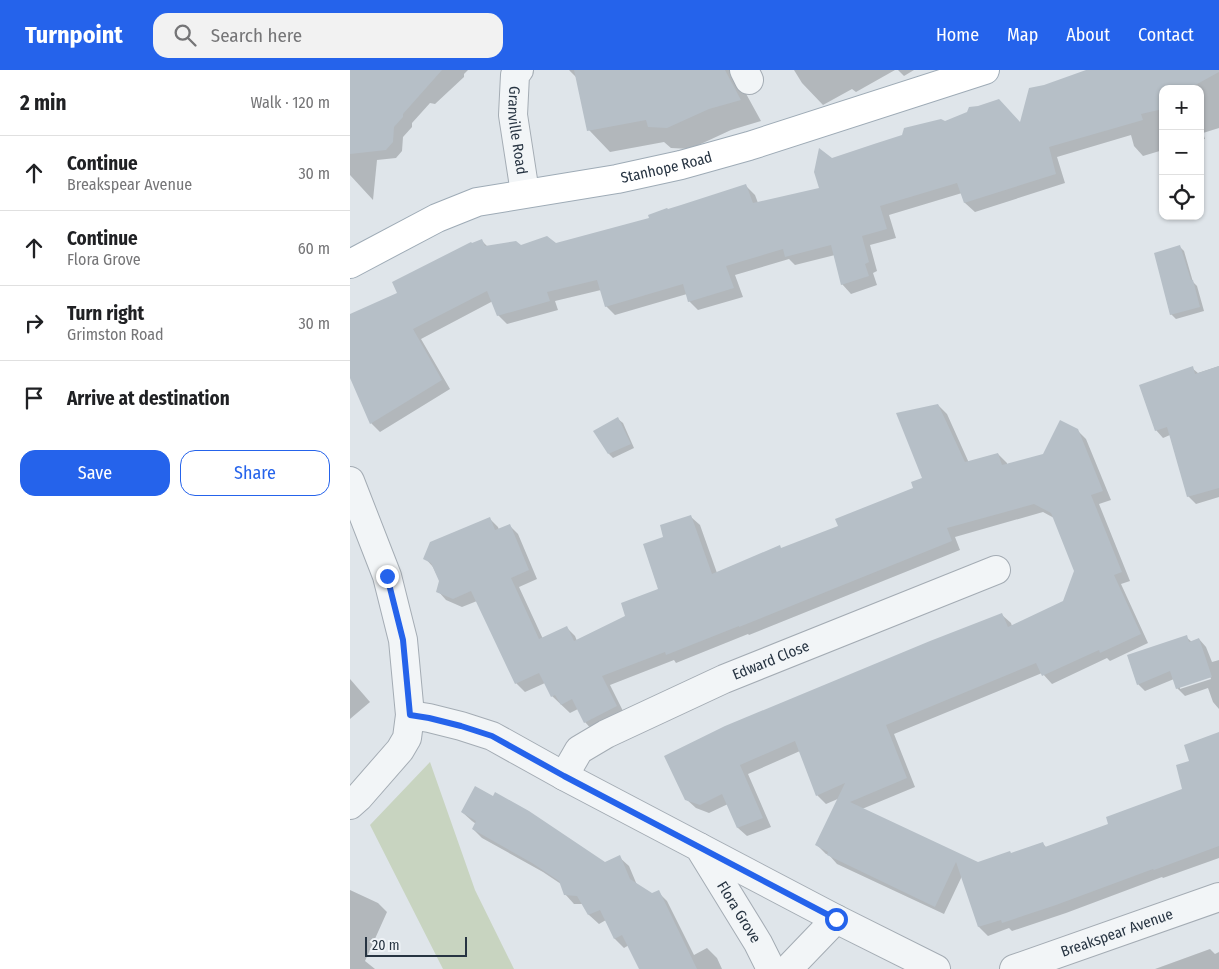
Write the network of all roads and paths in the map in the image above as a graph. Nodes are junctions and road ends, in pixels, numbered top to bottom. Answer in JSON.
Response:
{"nodes":[{"id":1,"x":519,"y":70,"type":"edge"},
{"id":2,"x":985,"y":70,"type":"edge"},
{"id":3,"x":524,"y":193,"type":"junction"},
{"id":4,"x":350,"y":264,"type":"edge"},
{"id":5,"x":350,"y":481,"type":"edge"},
{"id":6,"x":996,"y":570,"type":"dead end"},
{"id":7,"x":410,"y":715,"type":"junction"},
{"id":8,"x":564,"y":776,"type":"junction"},
{"id":9,"x":350,"y":805,"type":"edge"},
{"id":10,"x":700,"y":847,"type":"junction"},
{"id":11,"x":1219,"y":897,"type":"edge"},
{"id":12,"x":836,"y":919,"type":"junction"},
{"id":13,"x":771,"y":969,"type":"edge"},
{"id":14,"x":788,"y":969,"type":"edge"},
{"id":15,"x":936,"y":969,"type":"edge"},
{"id":16,"x":1014,"y":969,"type":"edge"}],
"edges":[{"from":1,"to":3,"type":"street","name":"Granville Road"},
{"from":2,"to":3,"type":"main road","name":"Stanhope Road"},
{"from":3,"to":4,"type":"main road","name":"Stanhope Road"},
{"from":5,"to":7,"type":"street"},
{"from":6,"to":8,"type":"street","name":"Edward Close"},
{"from":7,"to":8,"type":"street"},
{"from":7,"to":9,"type":"street"},
{"from":8,"to":10,"type":"street"},
{"from":10,"to":12,"type":"street"},
{"from":10,"to":13,"type":"street","name":"Flora Grove"},
{"from":11,"to":16,"type":"street","name":"Breakspear Avenue"},
{"from":12,"to":14,"type":"street"},
{"from":12,"to":15,"type":"street"}]}
